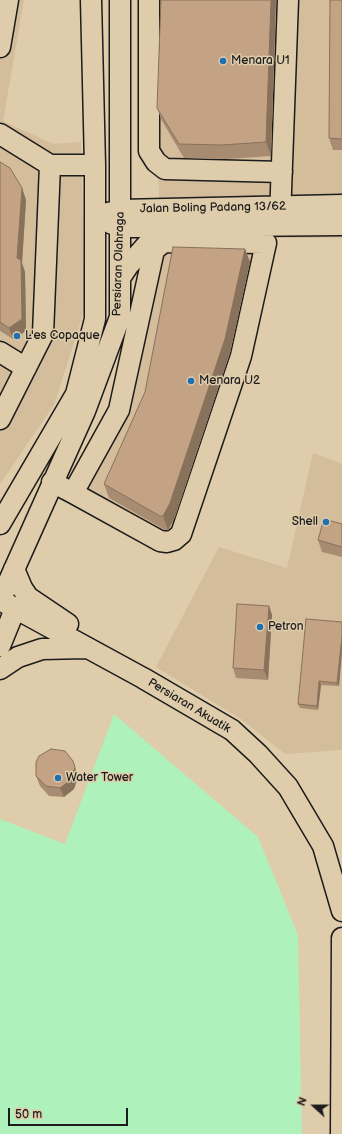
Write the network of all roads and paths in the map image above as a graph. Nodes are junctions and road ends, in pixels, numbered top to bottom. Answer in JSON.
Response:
{"nodes":[{"id":1,"x":8,"y":0,"type":"edge"},
{"id":2,"x":91,"y":0,"type":"edge"},
{"id":3,"x":120,"y":0,"type":"edge"},
{"id":4,"x":149,"y":0,"type":"edge"},
{"id":5,"x":288,"y":0,"type":"edge"},
{"id":6,"x":0,"y":47,"type":"edge"},
{"id":7,"x":0,"y":134,"type":"edge"},
{"id":8,"x":95,"y":165,"type":"junction"},
{"id":9,"x":50,"y":166,"type":"junction"},
{"id":10,"x":281,"y":189,"type":"junction"},
{"id":11,"x":342,"y":205,"type":"edge"},
{"id":12,"x":322,"y":206,"type":"junction"},
{"id":13,"x":95,"y":217,"type":"junction"},
{"id":14,"x":121,"y":219,"type":"junction"},
{"id":15,"x":342,"y":225,"type":"edge"},
{"id":16,"x":164,"y":226,"type":"junction"},
{"id":17,"x":322,"y":226,"type":"junction"},
{"id":18,"x":279,"y":227,"type":"junction"},
{"id":19,"x":120,"y":278,"type":"junction"},
{"id":20,"x":0,"y":352,"type":"edge"},
{"id":21,"x":26,"y":368,"type":"junction"},
{"id":22,"x":0,"y":419,"type":"edge"},
{"id":23,"x":52,"y":482,"type":"junction"},
{"id":24,"x":73,"y":494,"type":"junction"},
{"id":25,"x":0,"y":524,"type":"edge"},
{"id":26,"x":14,"y":569,"type":"junction"},
{"id":27,"x":4,"y":603,"type":"edge"},
{"id":28,"x":82,"y":645,"type":"junction"},
{"id":29,"x":0,"y":646,"type":"edge"},
{"id":30,"x":0,"y":669,"type":"edge"},
{"id":31,"x":342,"y":911,"type":"edge"},
{"id":32,"x":342,"y":938,"type":"edge"},
{"id":33,"x":341,"y":1134,"type":"edge"}],
"edges":[{"from":1,"to":6,"type":"street"},
{"from":2,"to":8,"type":"street","name":"Persiaran Olahraga"},
{"from":3,"to":14,"type":"street","name":"Persiaran Olahraga"},
{"from":4,"to":10,"type":"street"},
{"from":5,"to":10,"type":"street"},
{"from":7,"to":9,"type":"street"},
{"from":8,"to":9,"type":"street"},
{"from":8,"to":13,"type":"street","name":"Persiaran Olahraga"},
{"from":9,"to":21,"type":"street"},
{"from":10,"to":12,"type":"street","name":"Jalan Boling Padang 13/62"},
{"from":10,"to":14,"type":"street","name":"Jalan Boling Padang 13/62"},
{"from":10,"to":18,"type":"street"},
{"from":11,"to":12,"type":"street","name":"Jalan Boling Padang 13/62"},
{"from":12,"to":17,"type":"street"},
{"from":13,"to":14,"type":"street","name":"Jalan Boling Padang 13/62"},
{"from":13,"to":25,"type":"street","name":"Persiaran Olahraga"},
{"from":14,"to":16,"type":"street","name":"Jalan Boling Padang 13/62"},
{"from":14,"to":19,"type":"street","name":"Persiaran Olahraga"},
{"from":15,"to":17,"type":"street","name":"Jalan Boling Padang 13/62"},
{"from":16,"to":18,"type":"street","name":"Jalan Boling Padang 13/62"},
{"from":16,"to":19,"type":"street"},
{"from":17,"to":18,"type":"street","name":"Jalan Boling Padang 13/62"},
{"from":19,"to":23,"type":"street","name":"Persiaran Olahraga"},
{"from":20,"to":21,"type":"street"},
{"from":21,"to":22,"type":"street"},
{"from":23,"to":24,"type":"street"},
{"from":23,"to":26,"type":"street","name":"Persiaran Olahraga"},
{"from":24,"to":24,"type":"street"},
{"from":26,"to":27,"type":"street","name":"Persiaran Olahraga"},
{"from":26,"to":28,"type":"street"},
{"from":27,"to":28,"type":"street","name":"Persiaran Akuatik"},
{"from":27,"to":29,"type":"street","name":"Persiaran Olahraga"},
{"from":28,"to":30,"type":"street"},
{"from":28,"to":31,"type":"street","name":"Persiaran Akuatik"},
{"from":32,"to":33,"type":"street"}]}
